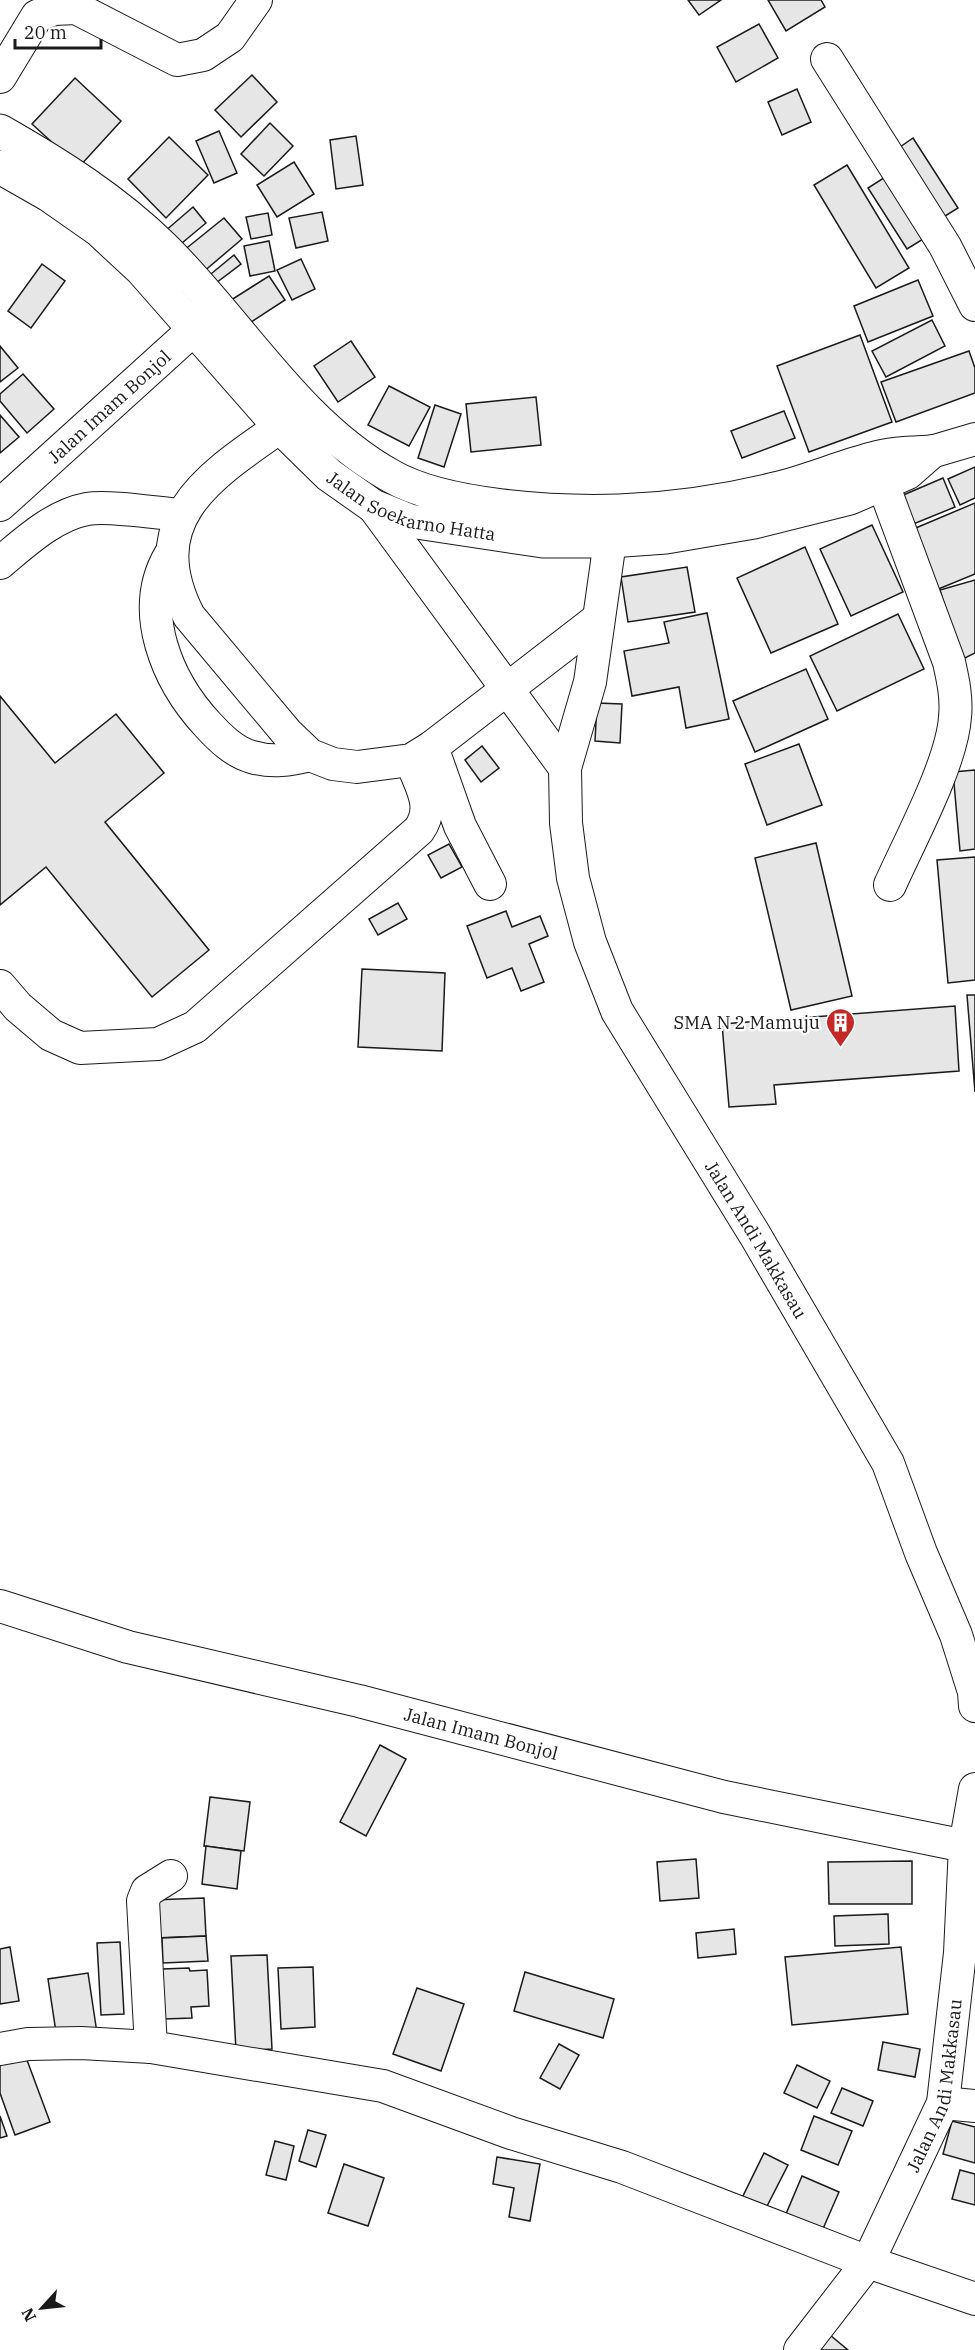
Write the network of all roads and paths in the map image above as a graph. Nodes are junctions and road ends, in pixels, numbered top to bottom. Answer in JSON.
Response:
{"nodes":[{"id":1,"x":256,"y":0,"type":"edge"},
{"id":2,"x":827,"y":59,"type":"dead end"},
{"id":3,"x":0,"y":77,"type":"edge"},
{"id":4,"x":0,"y":131,"type":"edge"},
{"id":5,"x":0,"y":168,"type":"edge"},
{"id":6,"x":975,"y":305,"type":"edge"},
{"id":7,"x":206,"y":318,"type":"junction"},
{"id":8,"x":280,"y":427,"type":"junction"},
{"id":9,"x":975,"y":439,"type":"edge"},
{"id":10,"x":931,"y":452,"type":"joint"},
{"id":11,"x":878,"y":472,"type":"junction"},
{"id":12,"x":0,"y":505,"type":"edge"},
{"id":13,"x":373,"y":506,"type":"junction"},
{"id":14,"x":621,"y":511,"type":"junction"},
{"id":15,"x":180,"y":515,"type":"junction"},
{"id":16,"x":610,"y":541,"type":"junction"},
{"id":17,"x":172,"y":551,"type":"junction"},
{"id":18,"x":0,"y":562,"type":"edge"},
{"id":19,"x":598,"y":619,"type":"junction"},
{"id":20,"x":507,"y":688,"type":"junction"},
{"id":21,"x":421,"y":753,"type":"junction"},
{"id":22,"x":310,"y":755,"type":"junction"},
{"id":23,"x":564,"y":768,"type":"junction"},
{"id":24,"x":490,"y":884,"type":"dead end"},
{"id":25,"x":890,"y":885,"type":"dead end"},
{"id":26,"x":0,"y":986,"type":"edge"},
{"id":27,"x":0,"y":1606,"type":"edge"},
{"id":28,"x":974,"y":1696,"type":"edge"},
{"id":29,"x":975,"y":1789,"type":"edge"},
{"id":30,"x":965,"y":1846,"type":"junction"},
{"id":31,"x":171,"y":1876,"type":"dead end"},
{"id":32,"x":151,"y":2047,"type":"junction"},
{"id":33,"x":0,"y":2049,"type":"edge"},
{"id":34,"x":943,"y":2103,"type":"junction"},
{"id":35,"x":975,"y":2106,"type":"edge"},
{"id":36,"x":868,"y":2262,"type":"junction"},
{"id":37,"x":975,"y":2299,"type":"edge"},
{"id":38,"x":800,"y":2350,"type":"edge"}],
"edges":[{"from":1,"to":3,"type":"street"},
{"from":2,"to":6,"type":"street"},
{"from":4,"to":7,"type":"main road","name":"Jalan Soekarno Hatta"},
{"from":5,"to":7,"type":"main road","name":"Jalan Soekarno Hatta"},
{"from":7,"to":8,"type":"main road","name":"Jalan Soekarno Hatta"},
{"from":7,"to":12,"type":"street","name":"Jalan Imam Bonjol"},
{"from":7,"to":14,"type":"main road","name":"Jalan Soekarno Hatta"},
{"from":8,"to":13,"type":"main road","name":"Jalan Soekarno Hatta"},
{"from":8,"to":15,"type":"street"},
{"from":9,"to":10,"type":"street","name":"Jalan Soekarno Hatta"},
{"from":10,"to":11,"type":"main road","name":"Jalan Soekarno Hatta"},
{"from":11,"to":14,"type":"main road","name":"Jalan Soekarno Hatta"},
{"from":11,"to":16,"type":"main road","name":"Jalan Soekarno Hatta"},
{"from":11,"to":25,"type":"street"},
{"from":13,"to":16,"type":"main road","name":"Jalan Soekarno Hatta"},
{"from":13,"to":20,"type":"street"},
{"from":14,"to":16,"type":"street"},
{"from":15,"to":17,"type":"street"},
{"from":15,"to":18,"type":"street"},
{"from":16,"to":19,"type":"street"},
{"from":17,"to":22,"type":"street"},
{"from":17,"to":22,"type":"street"},
{"from":19,"to":20,"type":"street"},
{"from":19,"to":23,"type":"street"},
{"from":20,"to":21,"type":"street"},
{"from":20,"to":23,"type":"street"},
{"from":21,"to":22,"type":"street"},
{"from":21,"to":24,"type":"street"},
{"from":21,"to":26,"type":"street"},
{"from":23,"to":28,"type":"street","name":"Jalan Andi Makkasau"},
{"from":27,"to":30,"type":"street","name":"Jalan Imam Bonjol"},
{"from":29,"to":30,"type":"street","name":"Jalan Andi Makkasau"},
{"from":30,"to":34,"type":"street","name":"Jalan Andi Makkasau"},
{"from":31,"to":32,"type":"street"},
{"from":32,"to":33,"type":"street"},
{"from":32,"to":36,"type":"street"},
{"from":34,"to":35,"type":"street"},
{"from":34,"to":36,"type":"street","name":"Jalan Andi Makkasau"},
{"from":36,"to":37,"type":"street"},
{"from":36,"to":38,"type":"street","name":"Jalan Andi Makkasau"}]}
